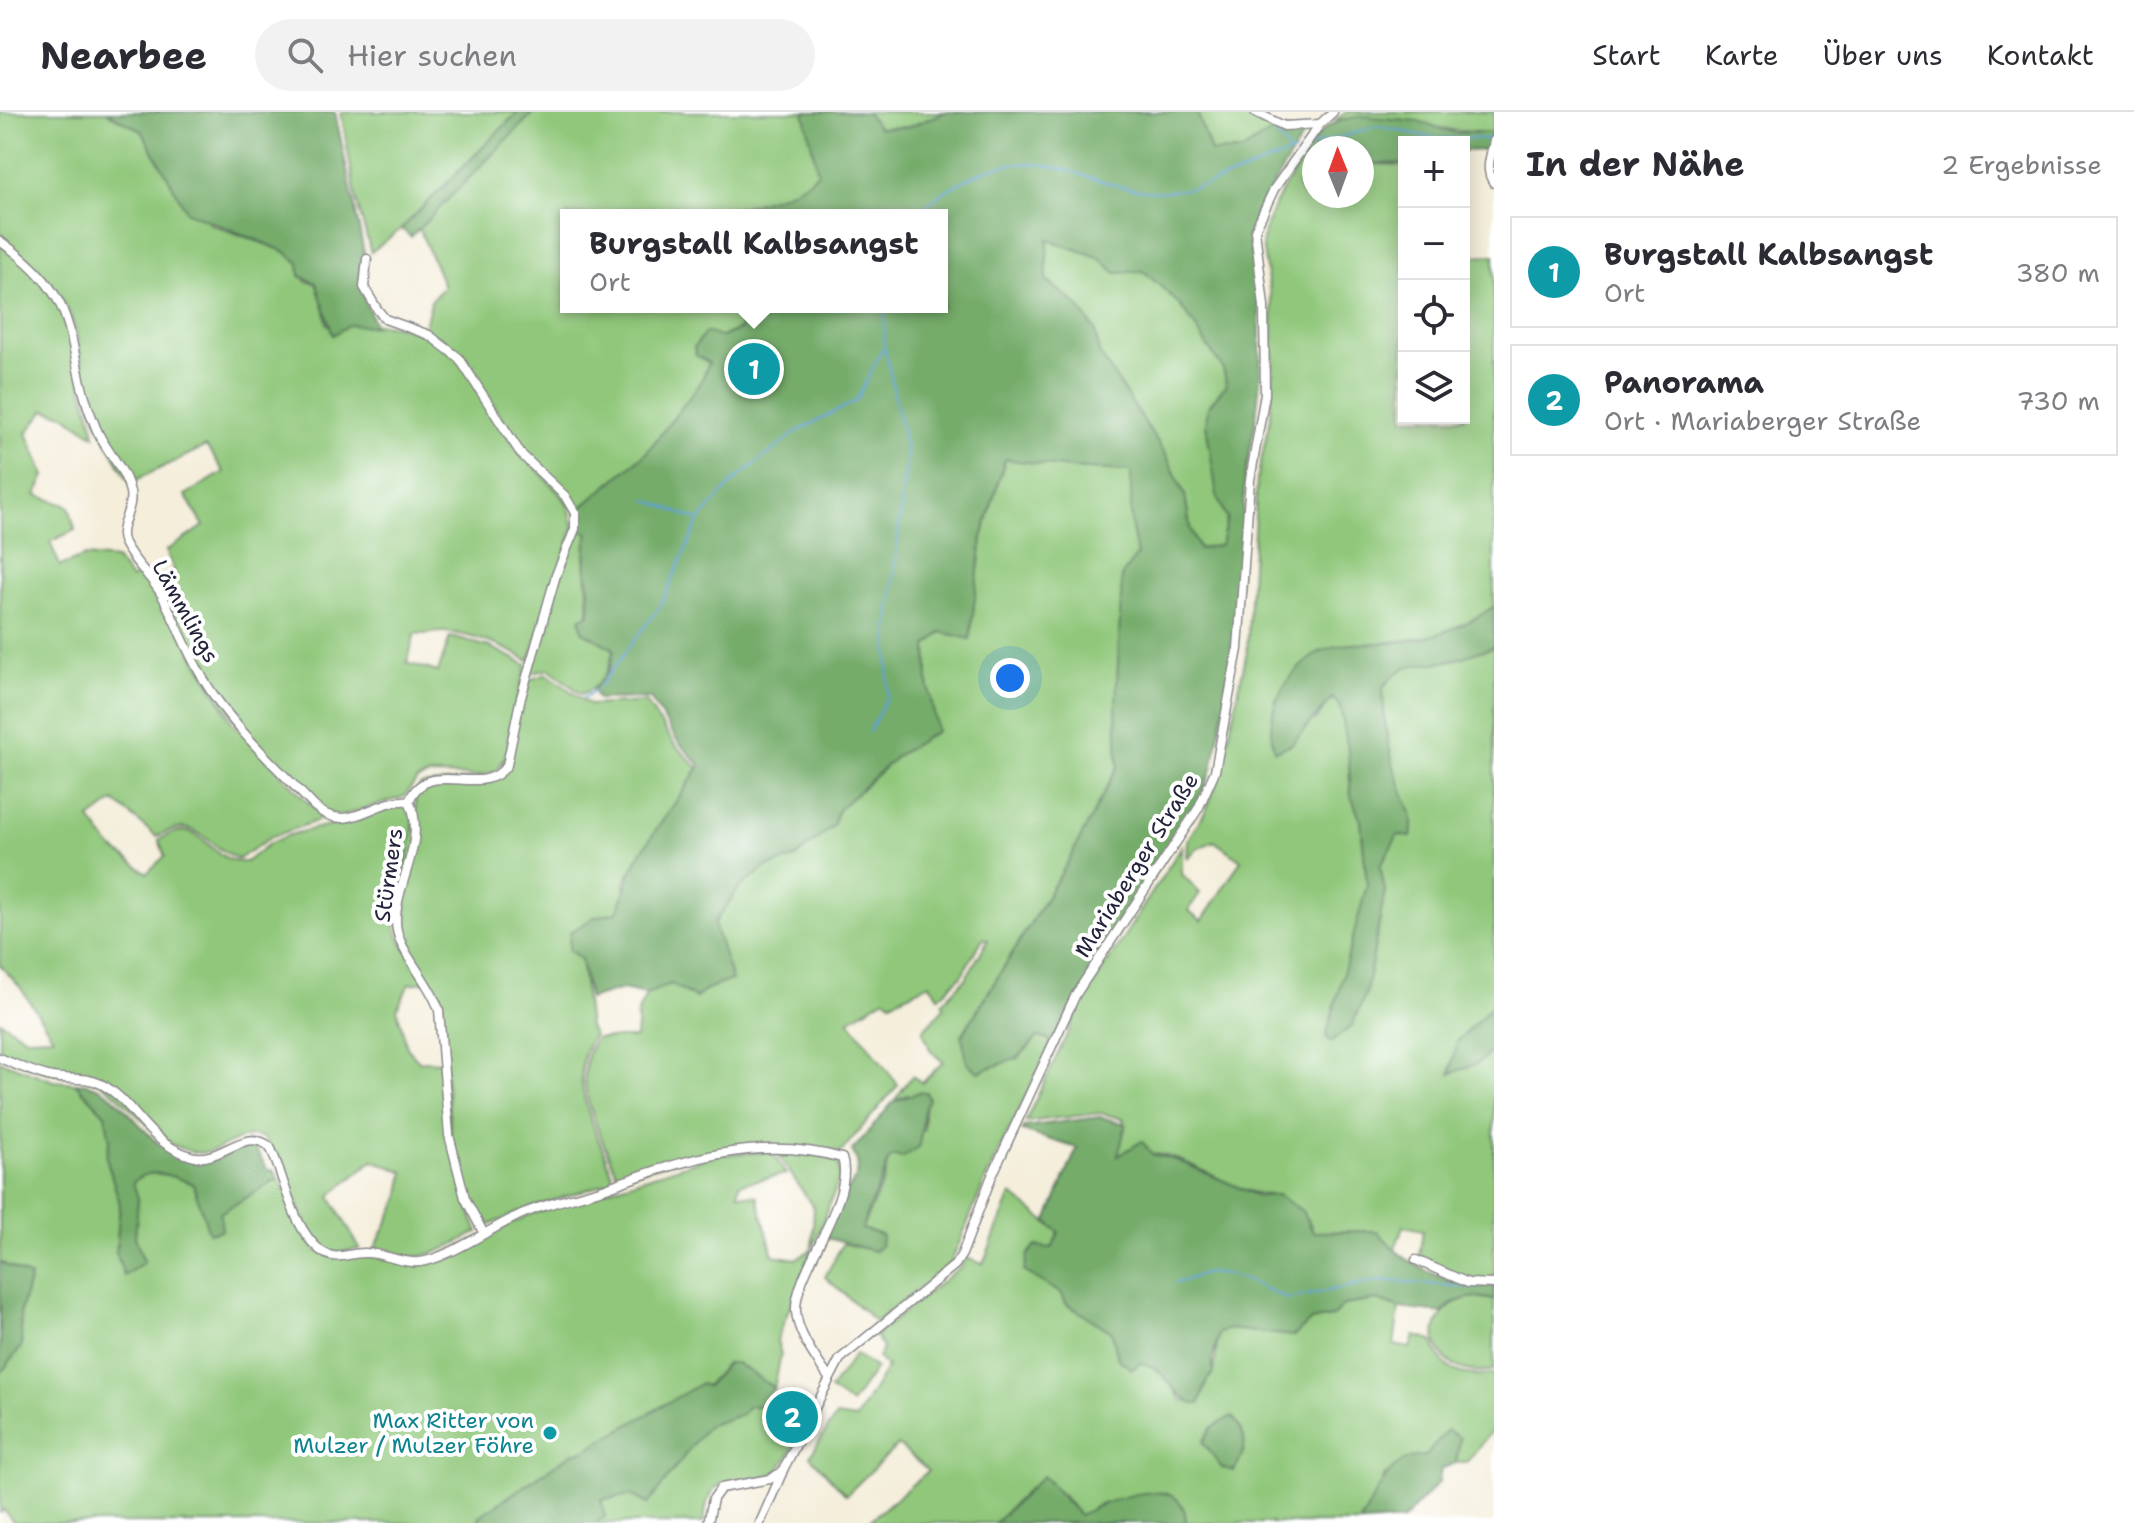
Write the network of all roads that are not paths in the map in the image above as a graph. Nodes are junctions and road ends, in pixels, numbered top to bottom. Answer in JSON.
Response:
{"nodes":[{"id":1,"x":1255,"y":112,"type":"edge"},
{"id":2,"x":1333,"y":112,"type":"edge"},
{"id":3,"x":1320,"y":124,"type":"junction"},
{"id":4,"x":1494,"y":142,"type":"edge"},
{"id":5,"x":1494,"y":183,"type":"edge"},
{"id":6,"x":0,"y":241,"type":"edge"},
{"id":7,"x":367,"y":259,"type":"dead end"},
{"id":8,"x":409,"y":801,"type":"junction"},
{"id":9,"x":0,"y":1058,"type":"edge"},
{"id":10,"x":482,"y":1233,"type":"junction"},
{"id":11,"x":1416,"y":1260,"type":"dead end"},
{"id":12,"x":1494,"y":1284,"type":"edge"},
{"id":13,"x":829,"y":1378,"type":"junction"},
{"id":14,"x":782,"y":1472,"type":"junction"},
{"id":15,"x":708,"y":1523,"type":"edge"},
{"id":16,"x":760,"y":1523,"type":"edge"}],
"edges":[{"from":1,"to":3,"type":"street"},
{"from":2,"to":3,"type":"street","name":"Mariaberger Straße"},
{"from":3,"to":13,"type":"street","name":"Mariaberger Straße"},
{"from":4,"to":5,"type":"street"},
{"from":6,"to":8,"type":"street","name":"Lämmlings"},
{"from":7,"to":8,"type":"street"},
{"from":8,"to":10,"type":"street","name":"Stürmers"},
{"from":9,"to":10,"type":"street"},
{"from":10,"to":13,"type":"street"},
{"from":11,"to":12,"type":"street"},
{"from":13,"to":14,"type":"street","name":"Mariaberger Straße"},
{"from":14,"to":15,"type":"street"},
{"from":14,"to":16,"type":"street","name":"Mariaberger Straße"}]}
